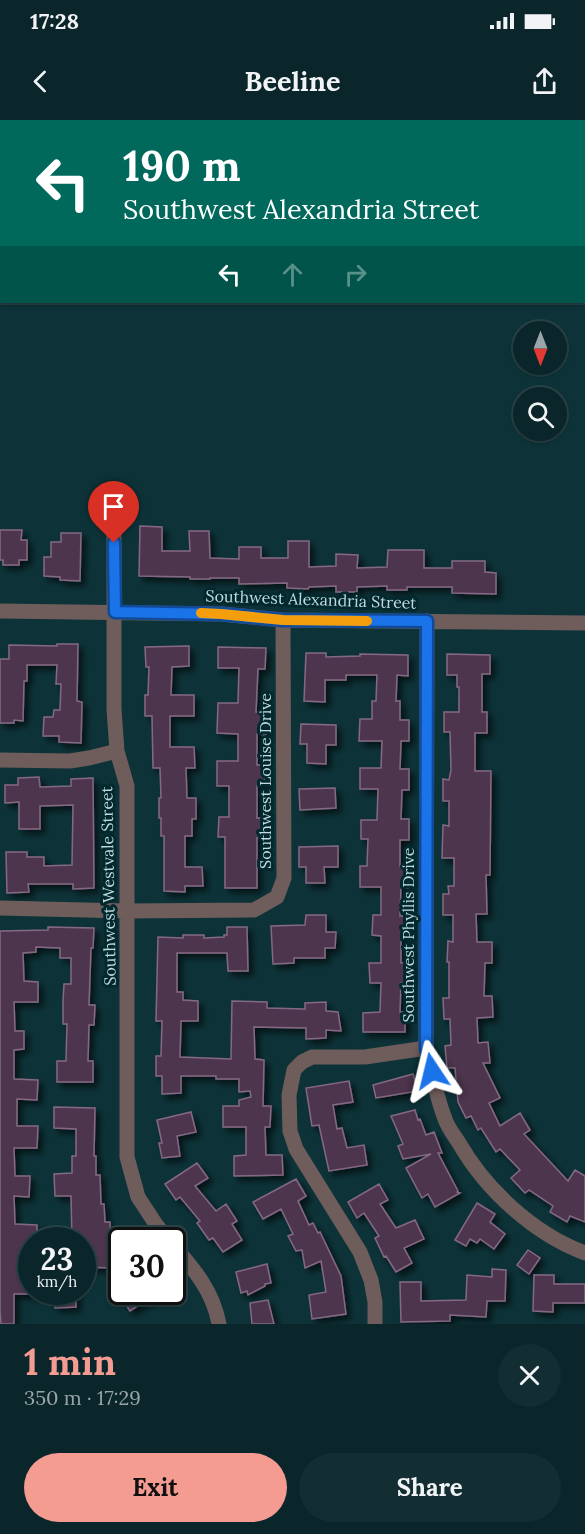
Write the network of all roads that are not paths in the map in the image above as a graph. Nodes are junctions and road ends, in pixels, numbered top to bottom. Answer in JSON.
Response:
{"nodes":[{"id":1,"x":114,"y":521,"type":"dead end"},
{"id":2,"x":0,"y":610,"type":"edge"},
{"id":3,"x":115,"y":612,"type":"junction"},
{"id":4,"x":283,"y":620,"type":"junction"},
{"id":5,"x":427,"y":621,"type":"junction"},
{"id":6,"x":585,"y":623,"type":"edge"},
{"id":7,"x":117,"y":751,"type":"junction"},
{"id":8,"x":0,"y":760,"type":"edge"},
{"id":9,"x":0,"y":908,"type":"edge"},
{"id":10,"x":127,"y":911,"type":"junction"},
{"id":11,"x":426,"y":1048,"type":"junction"},
{"id":12,"x":158,"y":1227,"type":"edge"},
{"id":13,"x":585,"y":1253,"type":"edge"},
{"id":14,"x":186,"y":1260,"type":"edge"},
{"id":15,"x":219,"y":1324,"type":"edge"},
{"id":16,"x":375,"y":1324,"type":"edge"}],
"edges":[{"from":1,"to":3,"type":"street","name":"Southwest Westvale Street"},
{"from":2,"to":3,"type":"street","name":"Southwest Alexandria Street"},
{"from":3,"to":4,"type":"street","name":"Southwest Alexandria Street"},
{"from":3,"to":7,"type":"street","name":"Southwest Westvale Street"},
{"from":4,"to":5,"type":"street","name":"Southwest Alexandria Street"},
{"from":4,"to":10,"type":"street","name":"Southwest Louise Drive"},
{"from":5,"to":6,"type":"street","name":"Southwest Alexandria Street"},
{"from":5,"to":11,"type":"street","name":"Southwest Phyllis Drive"},
{"from":7,"to":8,"type":"street"},
{"from":7,"to":10,"type":"street","name":"Southwest Westvale Street"},
{"from":9,"to":10,"type":"street","name":"Southwest Louise Drive"},
{"from":10,"to":12,"type":"street","name":"Southwest Westvale Street"},
{"from":11,"to":13,"type":"street","name":"Southwest Phyllis Drive"},
{"from":11,"to":16,"type":"street"},
{"from":14,"to":15,"type":"street"}]}
